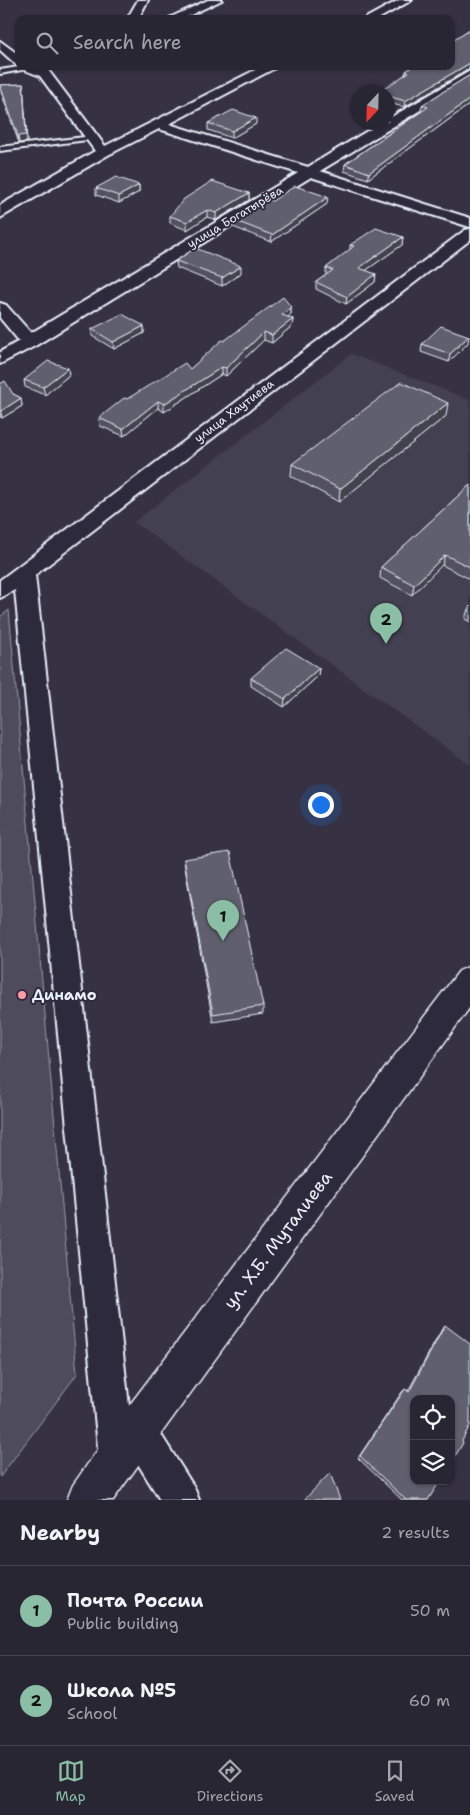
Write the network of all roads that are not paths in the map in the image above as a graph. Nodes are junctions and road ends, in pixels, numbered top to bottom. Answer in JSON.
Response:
{"nodes":[{"id":1,"x":143,"y":0,"type":"edge"},
{"id":2,"x":217,"y":0,"type":"edge"},
{"id":3,"x":407,"y":0,"type":"edge"},
{"id":4,"x":134,"y":15,"type":"edge"},
{"id":5,"x":181,"y":15,"type":"edge"},
{"id":6,"x":377,"y":15,"type":"edge"},
{"id":7,"x":0,"y":44,"type":"edge"},
{"id":8,"x":15,"y":58,"type":"edge"},
{"id":9,"x":15,"y":67,"type":"edge"},
{"id":10,"x":36,"y":70,"type":"edge"},
{"id":11,"x":51,"y":70,"type":"edge"},
{"id":12,"x":265,"y":70,"type":"edge"},
{"id":13,"x":0,"y":72,"type":"edge"},
{"id":14,"x":44,"y":73,"type":"junction"},
{"id":15,"x":470,"y":75,"type":"edge"},
{"id":16,"x":157,"y":124,"type":"junction"},
{"id":17,"x":93,"y":138,"type":"junction"},
{"id":18,"x":0,"y":149,"type":"edge"},
{"id":19,"x":103,"y":152,"type":"junction"},
{"id":20,"x":311,"y":172,"type":"junction"},
{"id":21,"x":0,"y":214,"type":"edge"},
{"id":22,"x":470,"y":223,"type":"edge"},
{"id":23,"x":470,"y":233,"type":"edge"},
{"id":24,"x":0,"y":308,"type":"edge"},
{"id":25,"x":29,"y":342,"type":"junction"},
{"id":26,"x":2,"y":357,"type":"edge"},
{"id":27,"x":24,"y":572,"type":"junction"},
{"id":28,"x":0,"y":591,"type":"edge"},
{"id":29,"x":470,"y":982,"type":"edge"},
{"id":30,"x":127,"y":1444,"type":"junction"},
{"id":31,"x":88,"y":1500,"type":"edge"},
{"id":32,"x":181,"y":1500,"type":"edge"}],
"edges":[{"from":1,"to":4,"type":"street"},
{"from":2,"to":5,"type":"street"},
{"from":3,"to":6,"type":"street"},
{"from":7,"to":8,"type":"street"},
{"from":9,"to":13,"type":"lane"},
{"from":10,"to":14,"type":"street"},
{"from":11,"to":14,"type":"street"},
{"from":12,"to":16,"type":"street"},
{"from":14,"to":17,"type":"street"},
{"from":15,"to":20,"type":"street","name":"улица Богатырёва"},
{"from":16,"to":19,"type":"street"},
{"from":16,"to":20,"type":"street"},
{"from":17,"to":18,"type":"lane"},
{"from":17,"to":19,"type":"street"},
{"from":19,"to":21,"type":"street"},
{"from":20,"to":22,"type":"street"},
{"from":20,"to":25,"type":"street","name":"улица Богатырёва"},
{"from":23,"to":27,"type":"street","name":"улица Хаутиева"},
{"from":24,"to":25,"type":"street"},
{"from":25,"to":26,"type":"street","name":"улица Богатырёва"},
{"from":27,"to":28,"type":"street","name":"улица Хаутиева"},
{"from":27,"to":30,"type":"street"},
{"from":29,"to":30,"type":"main road","name":"ул. Х.Б. Муталиева"},
{"from":30,"to":31,"type":"main road","name":"ул. Х.Б. Муталиева"},
{"from":30,"to":32,"type":"street"}]}
